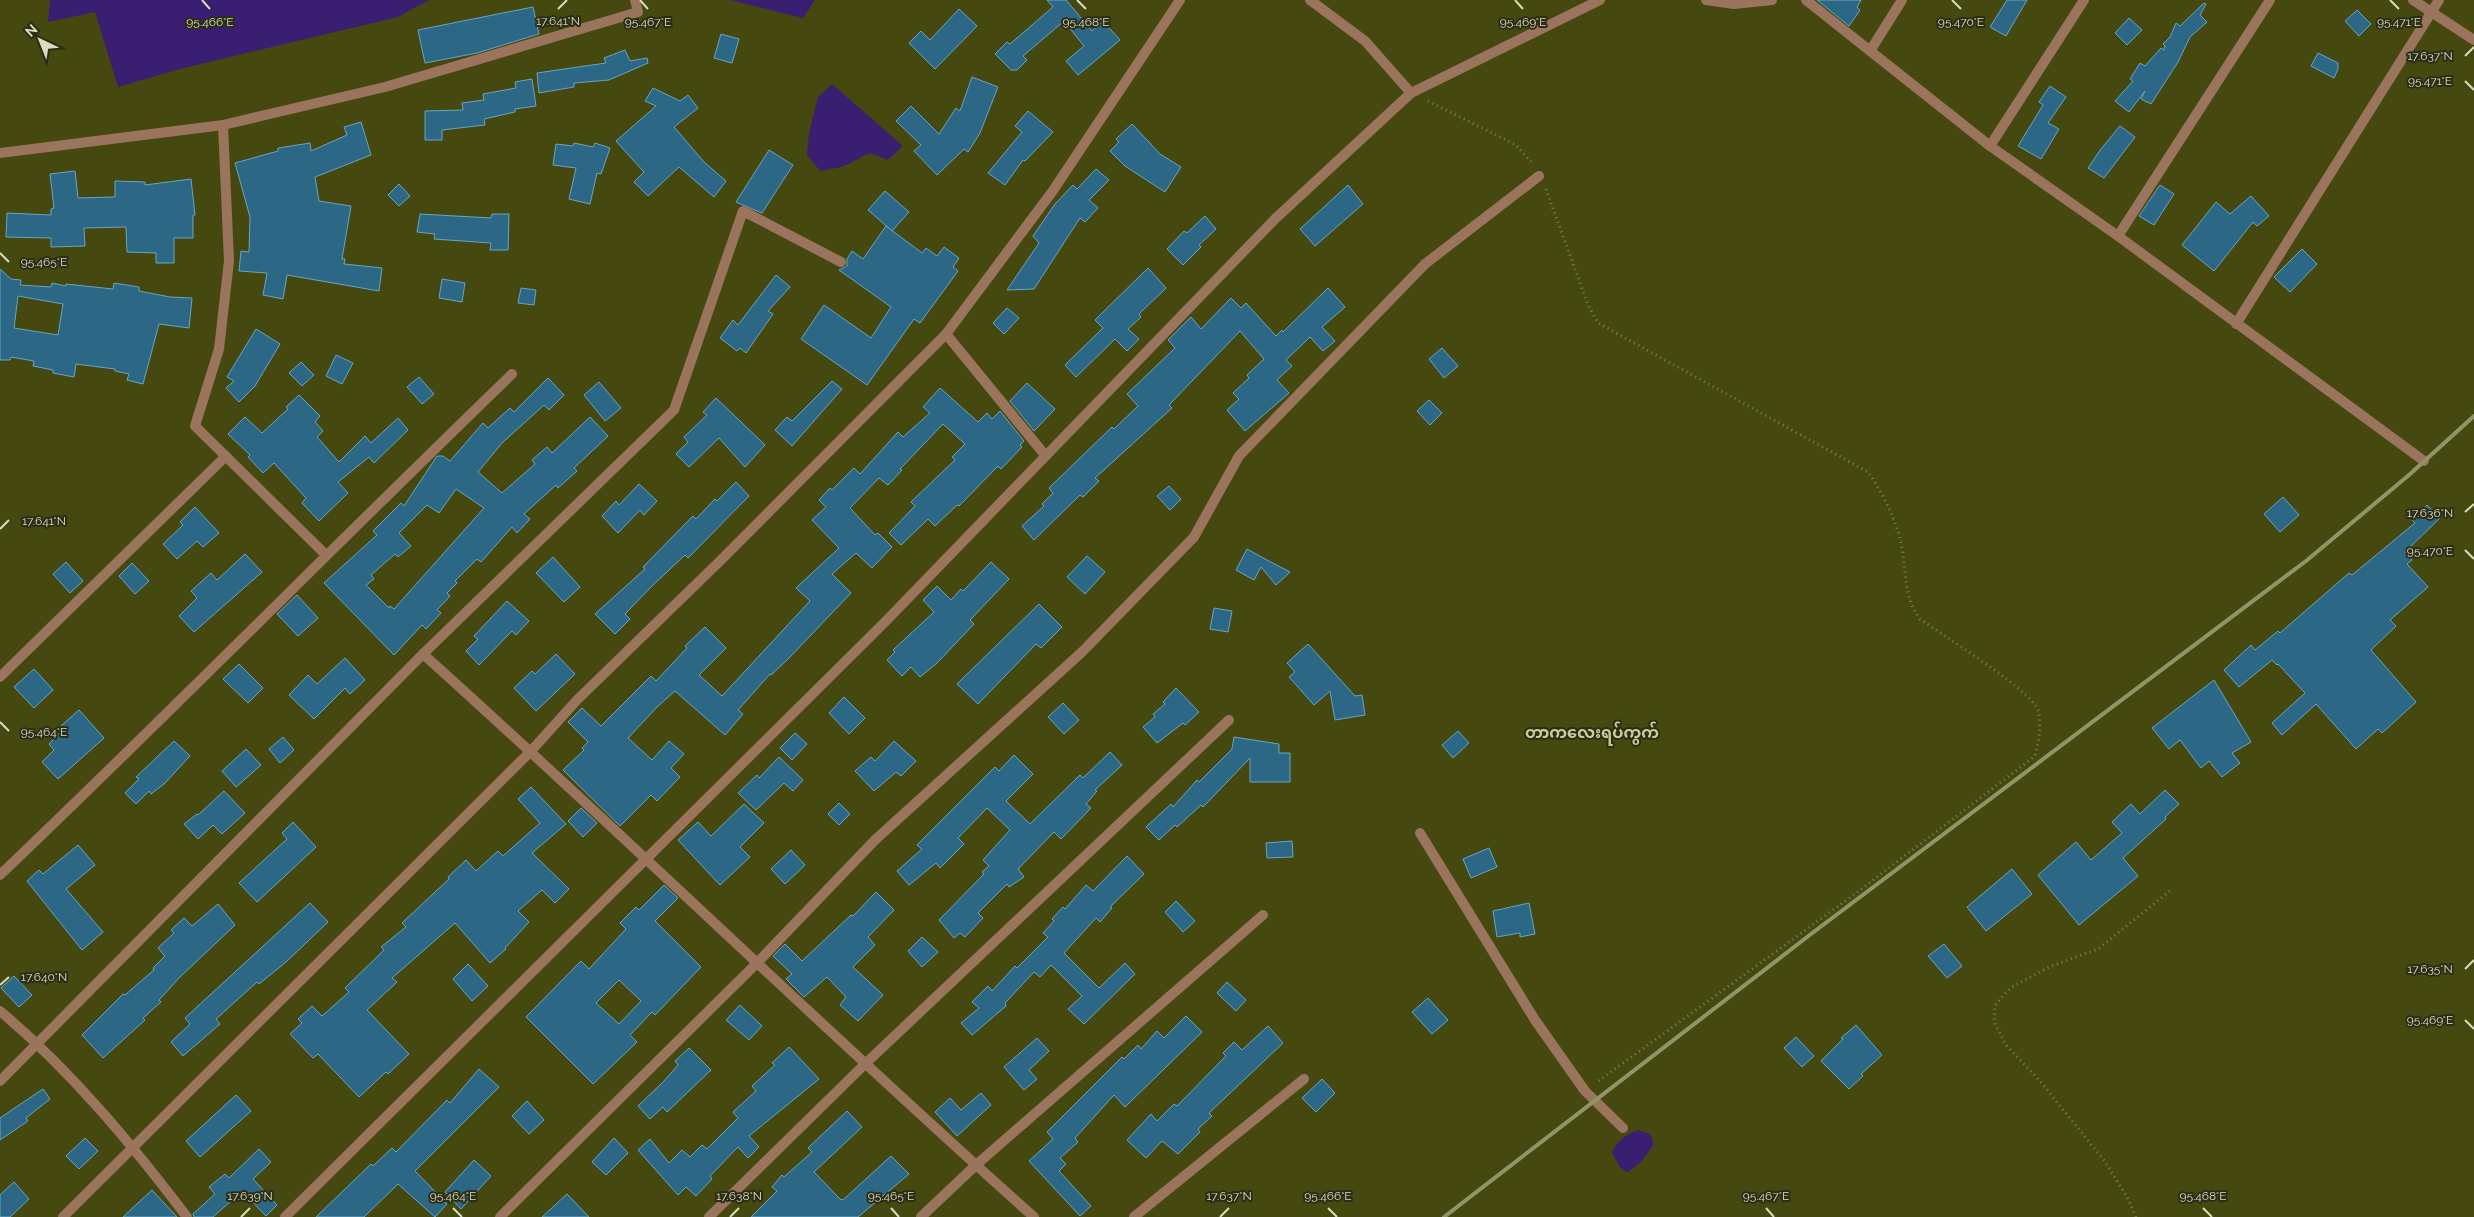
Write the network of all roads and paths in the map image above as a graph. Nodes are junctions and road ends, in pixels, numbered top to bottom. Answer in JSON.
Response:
{"nodes":[{"id":1,"x":635,"y":0,"type":"edge"},
{"id":2,"x":1180,"y":0,"type":"edge"},
{"id":3,"x":1310,"y":0,"type":"edge"},
{"id":4,"x":1600,"y":0,"type":"edge"},
{"id":5,"x":1706,"y":0,"type":"edge"},
{"id":6,"x":1772,"y":0,"type":"edge"},
{"id":7,"x":1806,"y":0,"type":"edge"},
{"id":8,"x":1902,"y":0,"type":"edge"},
{"id":9,"x":2084,"y":0,"type":"edge"},
{"id":10,"x":2270,"y":0,"type":"edge"},
{"id":11,"x":2413,"y":0,"type":"edge"},
{"id":12,"x":2439,"y":0,"type":"edge"},
{"id":13,"x":2431,"y":12,"type":"junction"},
{"id":14,"x":2474,"y":40,"type":"edge"},
{"id":15,"x":1870,"y":51,"type":"junction"},
{"id":16,"x":1412,"y":93,"type":"junction"},
{"id":17,"x":223,"y":125,"type":"junction"},
{"id":18,"x":1990,"y":146,"type":"junction"},
{"id":19,"x":0,"y":153,"type":"edge"},
{"id":20,"x":1539,"y":176,"type":"junction"},
{"id":21,"x":2118,"y":236,"type":"junction"},
{"id":22,"x":841,"y":262,"type":"dead end"},
{"id":23,"x":2236,"y":324,"type":"junction"},
{"id":24,"x":946,"y":334,"type":"junction"},
{"id":25,"x":512,"y":374,"type":"dead end"},
{"id":26,"x":1045,"y":455,"type":"junction"},
{"id":27,"x":226,"y":456,"type":"junction"},
{"id":28,"x":2424,"y":462,"type":"dead end"},
{"id":29,"x":326,"y":554,"type":"junction"},
{"id":30,"x":423,"y":654,"type":"junction"},
{"id":31,"x":0,"y":677,"type":"edge"},
{"id":32,"x":1229,"y":720,"type":"dead end"},
{"id":33,"x":531,"y":751,"type":"junction"},
{"id":34,"x":1420,"y":833,"type":"dead end"},
{"id":35,"x":646,"y":861,"type":"junction"},
{"id":36,"x":0,"y":874,"type":"edge"},
{"id":37,"x":2171,"y":890,"type":"dead end"},
{"id":38,"x":1264,"y":915,"type":"dead end"},
{"id":39,"x":757,"y":963,"type":"junction"},
{"id":40,"x":0,"y":1011,"type":"edge"},
{"id":41,"x":39,"y":1043,"type":"junction"},
{"id":42,"x":865,"y":1064,"type":"junction"},
{"id":43,"x":1304,"y":1079,"type":"dead end"},
{"id":44,"x":0,"y":1081,"type":"edge"},
{"id":45,"x":1584,"y":1091,"type":"junction"},
{"id":46,"x":1623,"y":1128,"type":"dead end"},
{"id":47,"x":134,"y":1148,"type":"junction"},
{"id":48,"x":976,"y":1166,"type":"junction"},
{"id":49,"x":63,"y":1217,"type":"edge"},
{"id":50,"x":187,"y":1217,"type":"edge"},
{"id":51,"x":285,"y":1217,"type":"edge"},
{"id":52,"x":500,"y":1217,"type":"edge"},
{"id":53,"x":709,"y":1217,"type":"edge"},
{"id":54,"x":921,"y":1217,"type":"edge"},
{"id":55,"x":1034,"y":1217,"type":"edge"},
{"id":56,"x":1134,"y":1217,"type":"edge"},
{"id":57,"x":2136,"y":1217,"type":"edge"}],
"edges":[{"from":1,"to":17,"type":"street"},
{"from":2,"to":24,"type":"street"},
{"from":3,"to":16,"type":"street"},
{"from":4,"to":16,"type":"street"},
{"from":5,"to":6,"type":"street"},
{"from":7,"to":15,"type":"street"},
{"from":8,"to":15,"type":"street"},
{"from":9,"to":18,"type":"street"},
{"from":10,"to":21,"type":"street"},
{"from":11,"to":13,"type":"street"},
{"from":12,"to":13,"type":"street"},
{"from":13,"to":14,"type":"street"},
{"from":13,"to":23,"type":"street"},
{"from":15,"to":18,"type":"street"},
{"from":16,"to":20,"type":"path"},
{"from":16,"to":26,"type":"street"},
{"from":17,"to":19,"type":"street"},
{"from":17,"to":27,"type":"street"},
{"from":18,"to":21,"type":"street"},
{"from":20,"to":39,"type":"street"},
{"from":20,"to":45,"type":"path"},
{"from":21,"to":23,"type":"street"},
{"from":22,"to":30,"type":"street"},
{"from":23,"to":28,"type":"street"},
{"from":24,"to":26,"type":"street"},
{"from":24,"to":33,"type":"street"},
{"from":25,"to":29,"type":"street"},
{"from":26,"to":35,"type":"street"},
{"from":27,"to":29,"type":"street"},
{"from":27,"to":31,"type":"street"},
{"from":29,"to":36,"type":"street"},
{"from":30,"to":33,"type":"street"},
{"from":30,"to":41,"type":"street"},
{"from":32,"to":42,"type":"street"},
{"from":33,"to":35,"type":"street"},
{"from":33,"to":47,"type":"street"},
{"from":34,"to":45,"type":"street"},
{"from":35,"to":39,"type":"street"},
{"from":35,"to":51,"type":"street"},
{"from":37,"to":57,"type":"path"},
{"from":38,"to":48,"type":"street"},
{"from":39,"to":42,"type":"street"},
{"from":39,"to":52,"type":"street"},
{"from":40,"to":41,"type":"street"},
{"from":41,"to":44,"type":"street"},
{"from":41,"to":47,"type":"street"},
{"from":42,"to":48,"type":"street"},
{"from":42,"to":53,"type":"street"},
{"from":43,"to":56,"type":"street"},
{"from":45,"to":46,"type":"street"},
{"from":47,"to":49,"type":"street"},
{"from":47,"to":50,"type":"street"},
{"from":48,"to":54,"type":"street"},
{"from":48,"to":55,"type":"street"}]}
